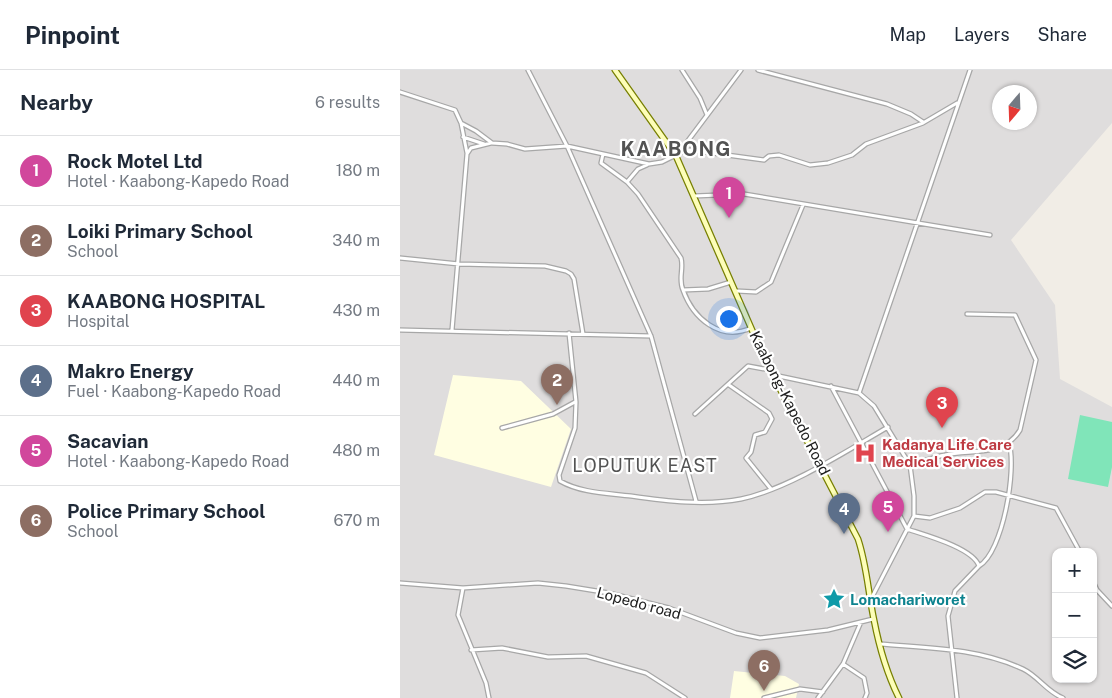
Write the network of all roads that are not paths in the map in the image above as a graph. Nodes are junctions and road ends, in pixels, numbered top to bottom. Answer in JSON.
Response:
{"nodes":[{"id":1,"x":528,"y":70,"type":"edge"},
{"id":2,"x":615,"y":70,"type":"edge"},
{"id":3,"x":682,"y":70,"type":"edge"},
{"id":4,"x":741,"y":70,"type":"edge"},
{"id":5,"x":758,"y":70,"type":"edge"},
{"id":6,"x":970,"y":70,"type":"edge"},
{"id":7,"x":400,"y":92,"type":"edge"},
{"id":8,"x":957,"y":104,"type":"junction"},
{"id":9,"x":708,"y":115,"type":"junction"},
{"id":10,"x":460,"y":123,"type":"junction"},
{"id":11,"x":923,"y":123,"type":"junction"},
{"id":12,"x":462,"y":137,"type":"junction"},
{"id":13,"x":492,"y":143,"type":"junction"},
{"id":14,"x":485,"y":144,"type":"junction"},
{"id":15,"x":568,"y":146,"type":"junction"},
{"id":16,"x":467,"y":154,"type":"junction"},
{"id":17,"x":603,"y":154,"type":"junction"},
{"id":18,"x":677,"y":155,"type":"junction"},
{"id":19,"x":648,"y":164,"type":"junction"},
{"id":20,"x":628,"y":182,"type":"junction"},
{"id":21,"x":693,"y":196,"type":"junction"},
{"id":22,"x":804,"y":205,"type":"junction"},
{"id":23,"x":918,"y":222,"type":"junction"},
{"id":24,"x":990,"y":235,"type":"dead end"},
{"id":25,"x":400,"y":258,"type":"edge"},
{"id":26,"x":460,"y":264,"type":"junction"},
{"id":27,"x":732,"y":282,"type":"junction"},
{"id":28,"x":683,"y":290,"type":"junction"},
{"id":29,"x":737,"y":291,"type":"junction"},
{"id":30,"x":967,"y":314,"type":"dead end"},
{"id":31,"x":752,"y":327,"type":"junction"},
{"id":32,"x":400,"y":330,"type":"edge"},
{"id":33,"x":452,"y":330,"type":"junction"},
{"id":34,"x":569,"y":333,"type":"junction"},
{"id":35,"x":583,"y":334,"type":"junction"},
{"id":36,"x":651,"y":336,"type":"junction"},
{"id":37,"x":772,"y":372,"type":"junction"},
{"id":38,"x":728,"y":385,"type":"junction"},
{"id":39,"x":832,"y":386,"type":"junction"},
{"id":40,"x":860,"y":393,"type":"junction"},
{"id":41,"x":576,"y":402,"type":"junction"},
{"id":42,"x":695,"y":414,"type":"dead end"},
{"id":43,"x":888,"y":427,"type":"junction"},
{"id":44,"x":502,"y":428,"type":"dead end"},
{"id":45,"x":862,"y":442,"type":"junction"},
{"id":46,"x":1009,"y":443,"type":"junction"},
{"id":47,"x":821,"y":465,"type":"junction"},
{"id":48,"x":910,"y":465,"type":"junction"},
{"id":49,"x":771,"y":489,"type":"junction"},
{"id":50,"x":1009,"y":495,"type":"junction"},
{"id":51,"x":696,"y":501,"type":"junction"},
{"id":52,"x":914,"y":516,"type":"junction"},
{"id":53,"x":907,"y":529,"type":"junction"},
{"id":54,"x":1078,"y":548,"type":"edge"},
{"id":55,"x":979,"y":566,"type":"junction"},
{"id":56,"x":400,"y":583,"type":"edge"},
{"id":57,"x":463,"y":588,"type":"junction"},
{"id":58,"x":1097,"y":590,"type":"edge"},
{"id":59,"x":871,"y":600,"type":"junction"},
{"id":60,"x":1112,"y":606,"type":"edge"},
{"id":61,"x":873,"y":619,"type":"junction"},
{"id":62,"x":861,"y":622,"type":"junction"},
{"id":63,"x":880,"y":644,"type":"junction"},
{"id":64,"x":471,"y":650,"type":"junction"},
{"id":65,"x":952,"y":650,"type":"junction"},
{"id":66,"x":843,"y":664,"type":"junction"},
{"id":67,"x":823,"y":692,"type":"junction"},
{"id":68,"x":489,"y":698,"type":"edge"},
{"id":69,"x":685,"y":698,"type":"edge"},
{"id":70,"x":764,"y":698,"type":"edge"},
{"id":71,"x":818,"y":698,"type":"edge"},
{"id":72,"x":865,"y":698,"type":"edge"},
{"id":73,"x":899,"y":698,"type":"edge"},
{"id":74,"x":957,"y":698,"type":"edge"},
{"id":75,"x":1062,"y":698,"type":"edge"}],
"edges":[{"from":1,"to":15,"type":"street"},
{"from":2,"to":18,"type":"main road","name":"Kaabong-Kapedo Road"},
{"from":3,"to":9,"type":"street"},
{"from":4,"to":9,"type":"street"},
{"from":5,"to":11,"type":"street"},
{"from":6,"to":8,"type":"street"},
{"from":7,"to":10,"type":"street"},
{"from":8,"to":11,"type":"street"},
{"from":8,"to":23,"type":"street"},
{"from":9,"to":18,"type":"street"},
{"from":10,"to":12,"type":"street"},
{"from":10,"to":13,"type":"street"},
{"from":11,"to":18,"type":"street"},
{"from":12,"to":14,"type":"street"},
{"from":12,"to":16,"type":"street"},
{"from":13,"to":14,"type":"street"},
{"from":13,"to":15,"type":"street"},
{"from":14,"to":16,"type":"street"},
{"from":15,"to":17,"type":"street"},
{"from":15,"to":36,"type":"street"},
{"from":16,"to":26,"type":"street"},
{"from":17,"to":19,"type":"street"},
{"from":17,"to":20,"type":"street"},
{"from":18,"to":19,"type":"street"},
{"from":18,"to":21,"type":"main road","name":"Kaabong-Kapedo Road"},
{"from":19,"to":20,"type":"street"},
{"from":20,"to":28,"type":"street"},
{"from":21,"to":22,"type":"street"},
{"from":21,"to":27,"type":"main road","name":"Kaabong-Kapedo Road"},
{"from":22,"to":23,"type":"street"},
{"from":22,"to":29,"type":"street"},
{"from":23,"to":24,"type":"street"},
{"from":23,"to":40,"type":"street"},
{"from":25,"to":26,"type":"street"},
{"from":26,"to":33,"type":"street"},
{"from":26,"to":35,"type":"street"},
{"from":27,"to":28,"type":"street"},
{"from":27,"to":29,"type":"main road","name":"Kaabong-Kapedo Road"},
{"from":28,"to":31,"type":"street"},
{"from":29,"to":31,"type":"main road","name":"Kaabong-Kapedo Road"},
{"from":30,"to":46,"type":"street"},
{"from":31,"to":37,"type":"main road","name":"Kaabong-Kapedo Road"},
{"from":32,"to":33,"type":"street"},
{"from":33,"to":34,"type":"street"},
{"from":34,"to":35,"type":"street"},
{"from":34,"to":41,"type":"street"},
{"from":35,"to":36,"type":"street"},
{"from":36,"to":51,"type":"street"},
{"from":37,"to":38,"type":"street"},
{"from":37,"to":39,"type":"street"},
{"from":37,"to":47,"type":"main road","name":"Kaabong-Kapedo Road"},
{"from":38,"to":42,"type":"street"},
{"from":38,"to":49,"type":"street"},
{"from":39,"to":40,"type":"street"},
{"from":39,"to":45,"type":"street"},
{"from":40,"to":43,"type":"street"},
{"from":41,"to":44,"type":"street"},
{"from":41,"to":51,"type":"street"},
{"from":43,"to":45,"type":"street"},
{"from":43,"to":48,"type":"street"},
{"from":45,"to":47,"type":"street"},
{"from":45,"to":53,"type":"street"},
{"from":46,"to":48,"type":"street"},
{"from":46,"to":50,"type":"street"},
{"from":47,"to":49,"type":"street"},
{"from":47,"to":59,"type":"main road","name":"Kaabong-Kapedo Road"},
{"from":48,"to":52,"type":"street"},
{"from":49,"to":51,"type":"street"},
{"from":50,"to":52,"type":"street"},
{"from":50,"to":54,"type":"street"},
{"from":50,"to":55,"type":"street"},
{"from":52,"to":53,"type":"street"},
{"from":53,"to":55,"type":"street"},
{"from":53,"to":59,"type":"street"},
{"from":55,"to":65,"type":"street"},
{"from":56,"to":57,"type":"street","name":"Lopedo road"},
{"from":57,"to":62,"type":"street","name":"Lopedo road"},
{"from":57,"to":64,"type":"street"},
{"from":58,"to":60,"type":"street"},
{"from":59,"to":61,"type":"main road","name":"Kaabong-Kapedo Road"},
{"from":61,"to":62,"type":"street","name":"Lopedo road"},
{"from":61,"to":63,"type":"main road","name":"Kaabong-Kapedo Road"},
{"from":62,"to":66,"type":"street"},
{"from":63,"to":65,"type":"street"},
{"from":63,"to":73,"type":"main road","name":"Kaabong-Kapedo Road"},
{"from":64,"to":68,"type":"street"},
{"from":64,"to":69,"type":"street"},
{"from":65,"to":74,"type":"street"},
{"from":65,"to":75,"type":"street"},
{"from":66,"to":67,"type":"street"},
{"from":66,"to":72,"type":"street"},
{"from":67,"to":70,"type":"street"},
{"from":67,"to":71,"type":"street"}]}
